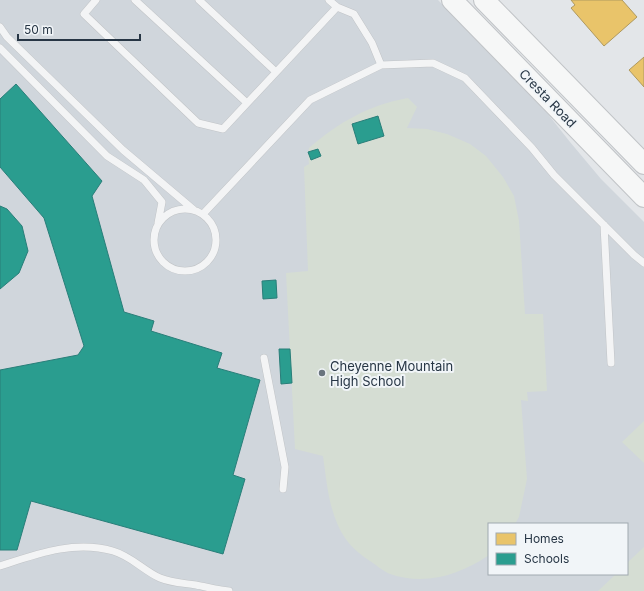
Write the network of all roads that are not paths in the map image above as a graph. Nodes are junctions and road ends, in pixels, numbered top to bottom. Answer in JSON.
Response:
{"nodes":[{"id":1,"x":96,"y":0,"type":"edge"},
{"id":2,"x":135,"y":0,"type":"edge"},
{"id":3,"x":200,"y":0,"type":"edge"},
{"id":4,"x":329,"y":0,"type":"edge"},
{"id":5,"x":452,"y":0,"type":"edge"},
{"id":6,"x":484,"y":0,"type":"edge"},
{"id":7,"x":337,"y":7,"type":"junction"},
{"id":8,"x":0,"y":27,"type":"edge"},
{"id":9,"x":0,"y":48,"type":"edge"},
{"id":10,"x":381,"y":65,"type":"junction"},
{"id":11,"x":276,"y":72,"type":"junction"},
{"id":12,"x":247,"y":103,"type":"junction"},
{"id":13,"x":644,"y":164,"type":"edge"},
{"id":14,"x":644,"y":197,"type":"edge"},
{"id":15,"x":194,"y":210,"type":"junction"},
{"id":16,"x":203,"y":214,"type":"junction"},
{"id":17,"x":158,"y":223,"type":"junction"},
{"id":18,"x":604,"y":225,"type":"junction"},
{"id":19,"x":644,"y":263,"type":"edge"},
{"id":20,"x":264,"y":358,"type":"dead end"},
{"id":21,"x":612,"y":363,"type":"dead end"},
{"id":22,"x":283,"y":489,"type":"dead end"},
{"id":23,"x":0,"y":566,"type":"edge"},
{"id":24,"x":229,"y":591,"type":"edge"}],
"edges":[{"from":1,"to":12,"type":"lane"},
{"from":2,"to":12,"type":"lane"},
{"from":3,"to":11,"type":"lane"},
{"from":4,"to":7,"type":"lane"},
{"from":5,"to":14,"type":"main road","name":"Cresta Road"},
{"from":6,"to":13,"type":"main road","name":"Cresta Road"},
{"from":7,"to":10,"type":"lane"},
{"from":7,"to":11,"type":"lane"},
{"from":8,"to":15,"type":"lane"},
{"from":9,"to":17,"type":"lane"},
{"from":10,"to":16,"type":"lane"},
{"from":10,"to":18,"type":"lane"},
{"from":11,"to":12,"type":"lane"},
{"from":15,"to":16,"type":"lane"},
{"from":15,"to":17,"type":"lane"},
{"from":16,"to":17,"type":"lane"},
{"from":18,"to":19,"type":"lane"},
{"from":18,"to":21,"type":"lane"},
{"from":20,"to":22,"type":"lane"},
{"from":23,"to":24,"type":"lane"}]}
